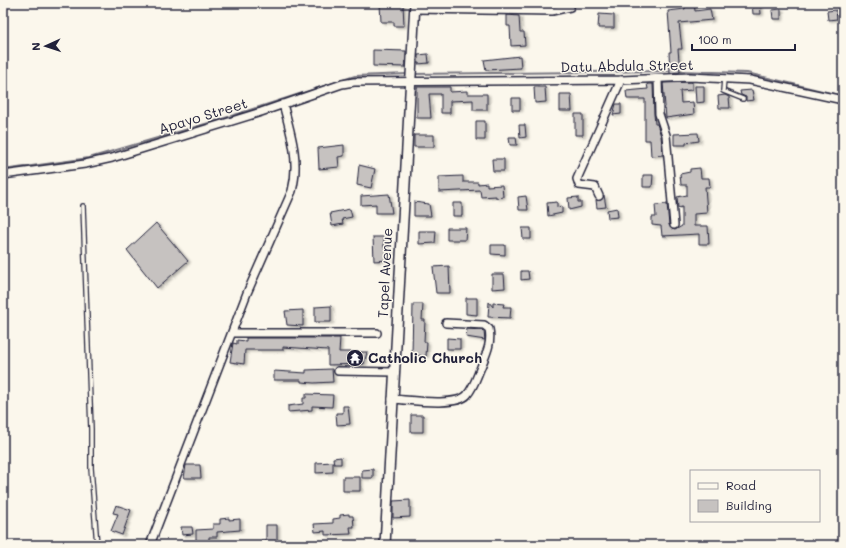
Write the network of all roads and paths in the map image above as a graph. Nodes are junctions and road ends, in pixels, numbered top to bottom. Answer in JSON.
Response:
{"nodes":[{"id":1,"x":570,"y":5,"type":"edge"},
{"id":2,"x":414,"y":6,"type":"edge"},
{"id":3,"x":658,"y":79,"type":"junction"},
{"id":4,"x":724,"y":79,"type":"junction"},
{"id":5,"x":621,"y":80,"type":"junction"},
{"id":6,"x":410,"y":81,"type":"junction"},
{"id":7,"x":743,"y":99,"type":"dead end"},
{"id":8,"x":843,"y":100,"type":"edge"},
{"id":9,"x":283,"y":104,"type":"junction"},
{"id":10,"x":3,"y":174,"type":"edge"},
{"id":11,"x":599,"y":196,"type":"dead end"},
{"id":12,"x":83,"y":206,"type":"dead end"},
{"id":13,"x":674,"y":225,"type":"dead end"},
{"id":14,"x":446,"y":323,"type":"dead end"},
{"id":15,"x":233,"y":332,"type":"junction"},
{"id":16,"x":377,"y":333,"type":"dead end"},
{"id":17,"x":338,"y":371,"type":"dead end"},
{"id":18,"x":394,"y":372,"type":"junction"},
{"id":19,"x":392,"y":399,"type":"junction"},
{"id":20,"x":97,"y":545,"type":"edge"},
{"id":21,"x":150,"y":545,"type":"edge"},
{"id":22,"x":385,"y":545,"type":"edge"}],
"edges":[{"from":1,"to":2,"type":"street"},
{"from":2,"to":6,"type":"street","name":"Tapel Avenue"},
{"from":3,"to":4,"type":"street","name":"Datu Abdula Street"},
{"from":3,"to":5,"type":"street","name":"Datu Abdula Street"},
{"from":3,"to":13,"type":"street"},
{"from":4,"to":7,"type":"lane"},
{"from":4,"to":8,"type":"street","name":"Datu Abdula Street"},
{"from":5,"to":6,"type":"street","name":"Datu Abdula Street"},
{"from":5,"to":11,"type":"street"},
{"from":6,"to":9,"type":"street","name":"Apayo Street"},
{"from":6,"to":18,"type":"street","name":"Tapel Avenue"},
{"from":9,"to":10,"type":"street","name":"Apayo Street"},
{"from":9,"to":15,"type":"street"},
{"from":12,"to":20,"type":"lane"},
{"from":14,"to":19,"type":"street"},
{"from":15,"to":16,"type":"street"},
{"from":15,"to":21,"type":"street"},
{"from":17,"to":18,"type":"street"},
{"from":18,"to":19,"type":"street","name":"Tapel Avenue"},
{"from":19,"to":22,"type":"street","name":"Tapel Avenue"}]}
